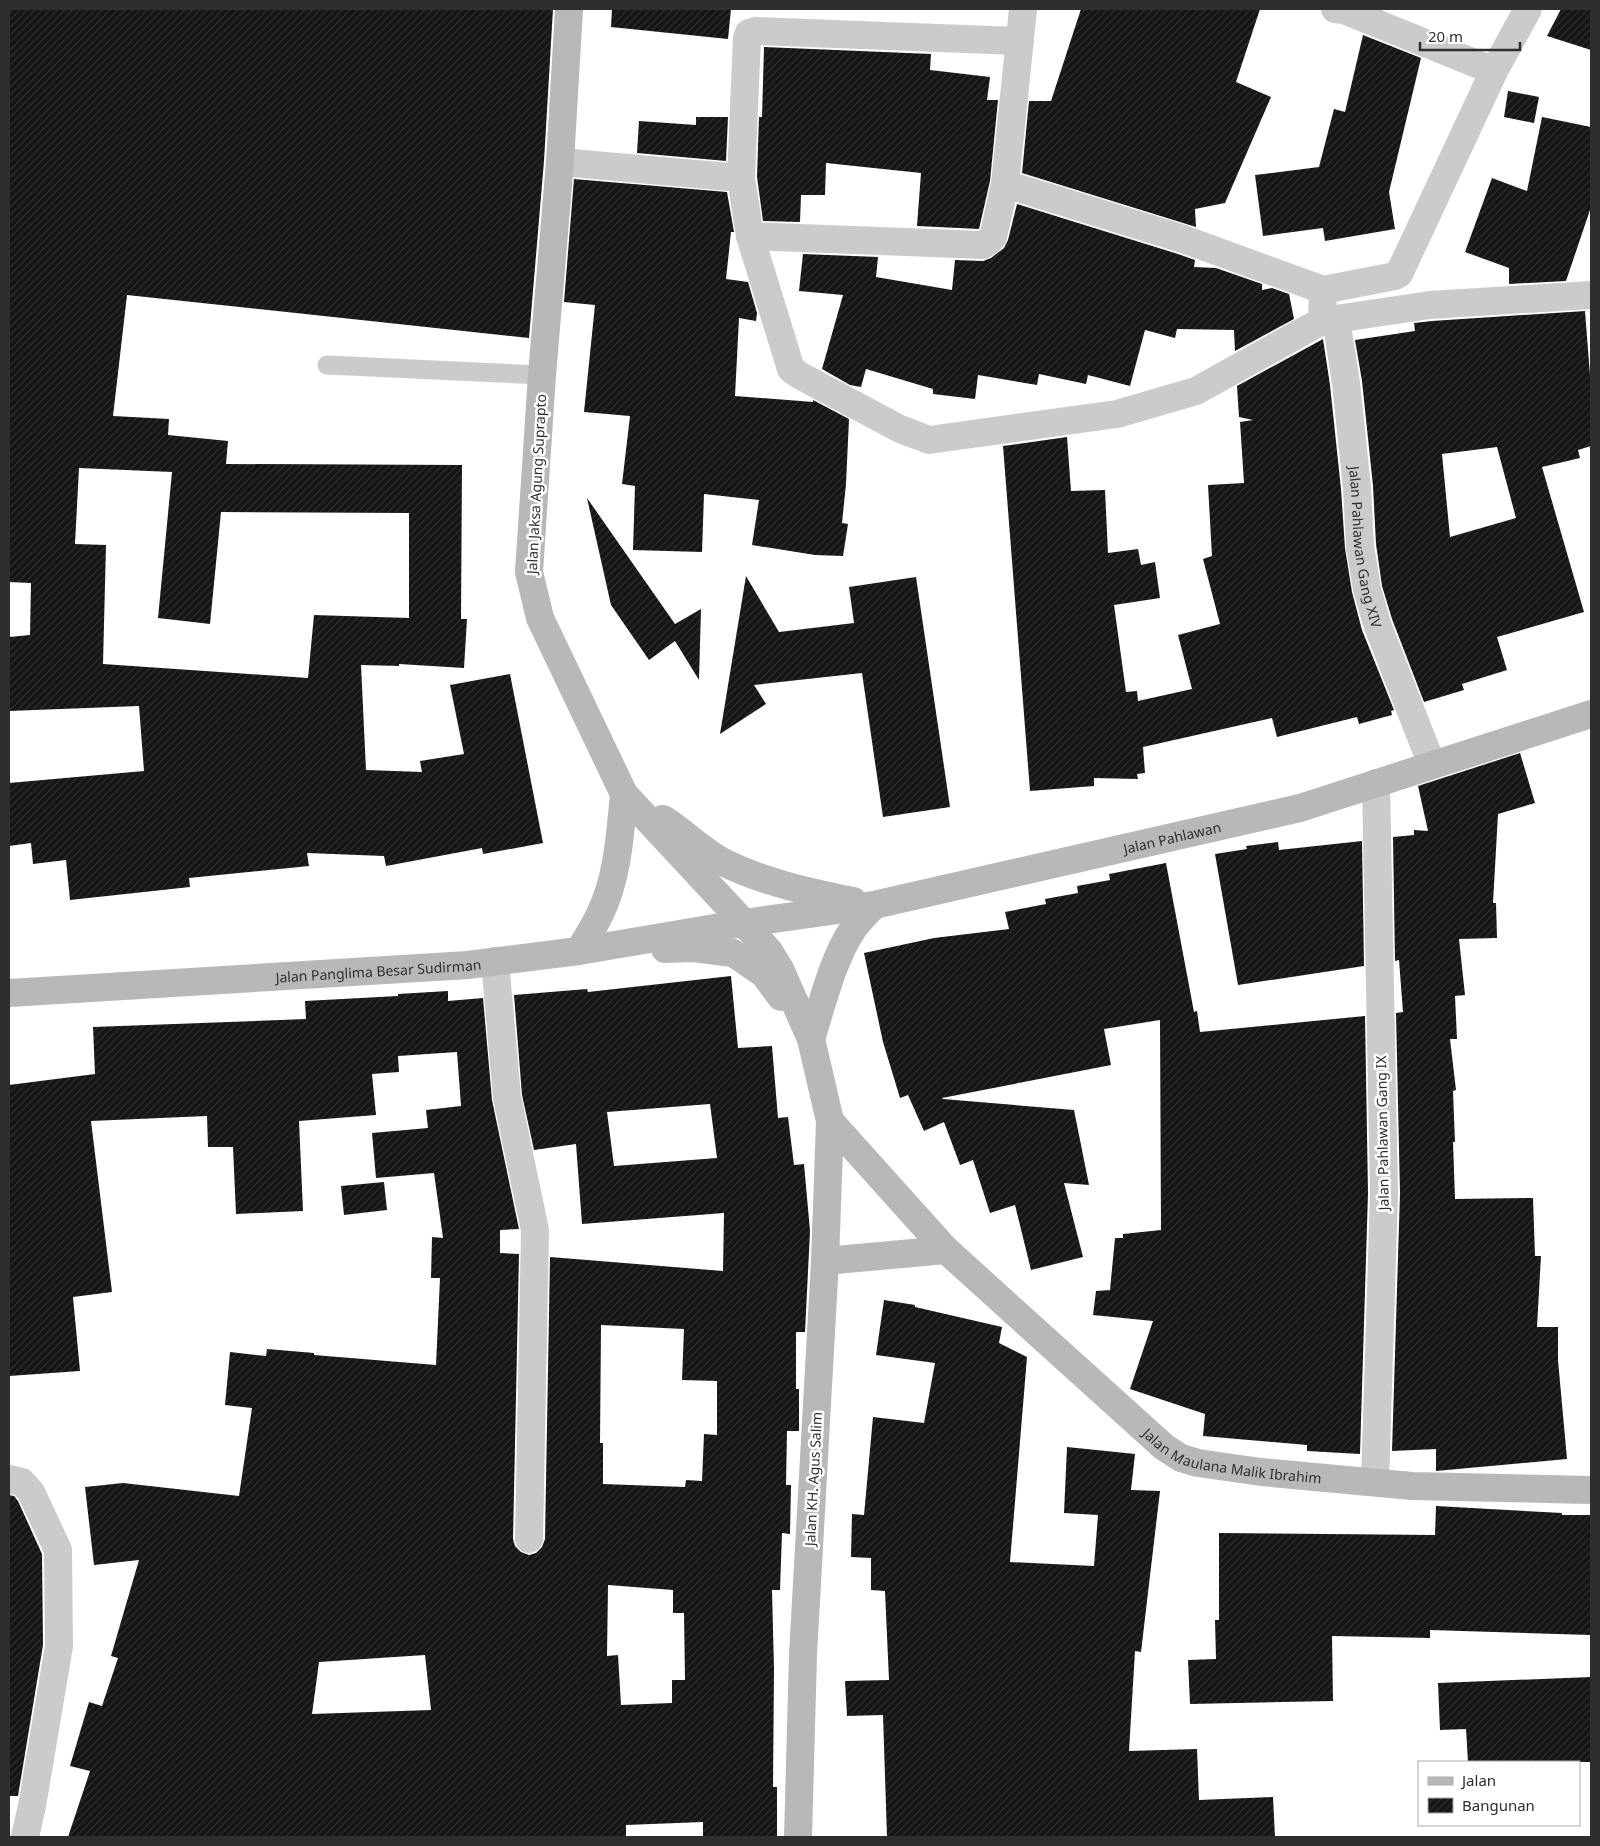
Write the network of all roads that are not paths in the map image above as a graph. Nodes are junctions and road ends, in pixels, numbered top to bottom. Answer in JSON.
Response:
{"nodes":[{"id":1,"x":569,"y":9,"type":"edge"},
{"id":2,"x":1022,"y":9,"type":"edge"},
{"id":3,"x":1341,"y":9,"type":"edge"},
{"id":4,"x":1528,"y":9,"type":"edge"},
{"id":5,"x":1020,"y":41,"type":"junction"},
{"id":6,"x":1494,"y":71,"type":"junction"},
{"id":7,"x":560,"y":162,"type":"junction"},
{"id":8,"x":741,"y":178,"type":"junction"},
{"id":9,"x":1005,"y":184,"type":"junction"},
{"id":10,"x":750,"y":236,"type":"junction"},
{"id":11,"x":1323,"y":290,"type":"junction"},
{"id":12,"x":1591,"y":295,"type":"edge"},
{"id":13,"x":1329,"y":320,"type":"junction"},
{"id":14,"x":327,"y":365,"type":"dead end"},
{"id":15,"x":542,"y":375,"type":"junction"},
{"id":16,"x":1591,"y":714,"type":"edge"},
{"id":17,"x":1432,"y":765,"type":"junction"},
{"id":18,"x":1376,"y":783,"type":"junction"},
{"id":19,"x":624,"y":794,"type":"junction"},
{"id":20,"x":874,"y":905,"type":"junction"},
{"id":21,"x":744,"y":923,"type":"junction"},
{"id":22,"x":579,"y":951,"type":"junction"},
{"id":23,"x":495,"y":961,"type":"junction"},
{"id":24,"x":9,"y":993,"type":"edge"},
{"id":25,"x":811,"y":1039,"type":"junction"},
{"id":26,"x":830,"y":1121,"type":"junction"},
{"id":27,"x":946,"y":1250,"type":"junction"},
{"id":28,"x":825,"y":1261,"type":"junction"},
{"id":29,"x":9,"y":1479,"type":"edge"},
{"id":30,"x":1374,"y":1482,"type":"junction"},
{"id":31,"x":1591,"y":1490,"type":"edge"},
{"id":32,"x":529,"y":1539,"type":"dead end"},
{"id":33,"x":25,"y":1837,"type":"edge"},
{"id":34,"x":798,"y":1837,"type":"edge"}],
"edges":[{"from":1,"to":7,"type":"main road","name":"Jalan Jaksa Agung Suprapto"},
{"from":2,"to":5,"type":"street"},
{"from":3,"to":6,"type":"street"},
{"from":4,"to":6,"type":"street"},
{"from":5,"to":8,"type":"street"},
{"from":5,"to":9,"type":"street"},
{"from":6,"to":11,"type":"street"},
{"from":7,"to":8,"type":"street"},
{"from":7,"to":15,"type":"main road","name":"Jalan Jaksa Agung Suprapto"},
{"from":8,"to":10,"type":"street"},
{"from":9,"to":10,"type":"street"},
{"from":9,"to":11,"type":"street"},
{"from":10,"to":13,"type":"street"},
{"from":11,"to":13,"type":"street","name":"Jalan Pahlawan Gang XIV"},
{"from":12,"to":13,"type":"street"},
{"from":13,"to":17,"type":"street","name":"Jalan Pahlawan Gang XIV"},
{"from":14,"to":15,"type":"lane"},
{"from":15,"to":19,"type":"main road","name":"Jalan Jaksa Agung Suprapto"},
{"from":16,"to":17,"type":"main road","name":"Jalan Pahlawan"},
{"from":17,"to":18,"type":"main road","name":"Jalan Pahlawan"},
{"from":18,"to":20,"type":"main road","name":"Jalan Pahlawan"},
{"from":18,"to":30,"type":"street","name":"Jalan Pahlawan Gang IX"},
{"from":19,"to":20,"type":"main road"},
{"from":19,"to":21,"type":"main road","name":"Jalan Jaksa Agung Suprapto"},
{"from":19,"to":22,"type":"main road"},
{"from":20,"to":21,"type":"main road","name":"Jalan Pahlawan"},
{"from":20,"to":25,"type":"main road"},
{"from":21,"to":22,"type":"main road","name":"Jalan Panglima Besar Sudirman"},
{"from":21,"to":25,"type":"main road","name":"Jalan Jaksa Agung Suprapto"},
{"from":22,"to":23,"type":"main road","name":"Jalan Panglima Besar Sudirman"},
{"from":22,"to":25,"type":"main road"},
{"from":23,"to":24,"type":"main road","name":"Jalan Panglima Besar Sudirman"},
{"from":23,"to":32,"type":"street"},
{"from":25,"to":26,"type":"main road"},
{"from":26,"to":27,"type":"main road","name":"Jalan Maulana Malik Ibrahim"},
{"from":26,"to":28,"type":"main road","name":"Jalan KH. Agus Salim"},
{"from":27,"to":28,"type":"main road"},
{"from":27,"to":30,"type":"main road","name":"Jalan Maulana Malik Ibrahim"},
{"from":28,"to":34,"type":"main road","name":"Jalan KH. Agus Salim"},
{"from":29,"to":33,"type":"street"},
{"from":30,"to":31,"type":"main road","name":"Jalan Maulana Malik Ibrahim"}]}
